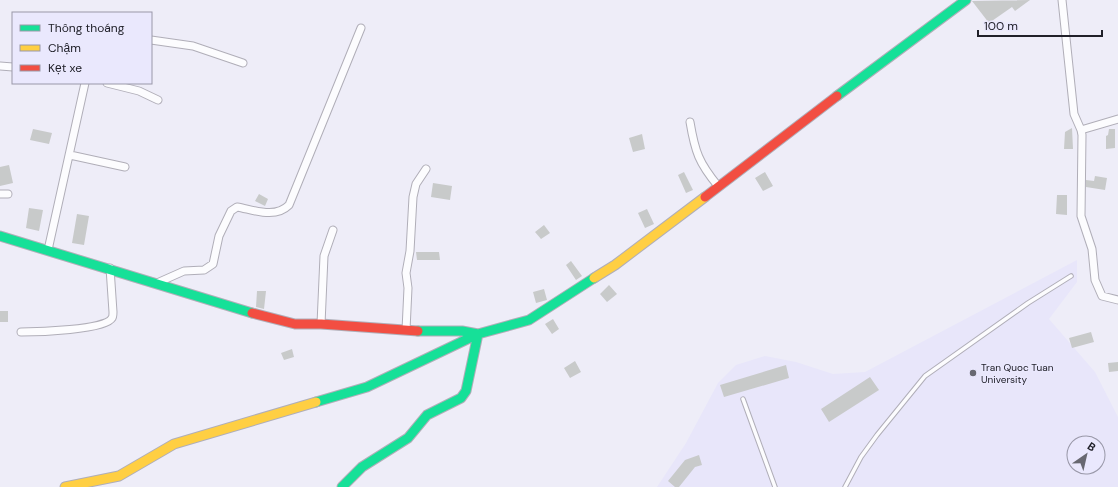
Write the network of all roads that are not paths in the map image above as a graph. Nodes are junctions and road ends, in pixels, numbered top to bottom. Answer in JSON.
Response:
{"nodes":[{"id":1,"x":966,"y":0,"type":"edge"},
{"id":2,"x":1062,"y":0,"type":"edge"},
{"id":3,"x":361,"y":28,"type":"dead end"},
{"id":4,"x":152,"y":40,"type":"edge"},
{"id":5,"x":243,"y":63,"type":"dead end"},
{"id":6,"x":0,"y":66,"type":"edge"},
{"id":7,"x":12,"y":67,"type":"edge"},
{"id":8,"x":85,"y":84,"type":"edge"},
{"id":9,"x":111,"y":84,"type":"edge"},
{"id":10,"x":158,"y":100,"type":"dead end"},
{"id":11,"x":1118,"y":119,"type":"edge"},
{"id":12,"x":690,"y":122,"type":"dead end"},
{"id":13,"x":1081,"y":130,"type":"junction"},
{"id":14,"x":70,"y":155,"type":"junction"},
{"id":15,"x":125,"y":167,"type":"dead end"},
{"id":16,"x":426,"y":169,"type":"dead end"},
{"id":17,"x":718,"y":186,"type":"junction"},
{"id":18,"x":0,"y":194,"type":"edge"},
{"id":19,"x":8,"y":194,"type":"dead end"},
{"id":20,"x":333,"y":230,"type":"dead end"},
{"id":21,"x":1,"y":237,"type":"edge"},
{"id":22,"x":48,"y":250,"type":"junction"},
{"id":23,"x":110,"y":268,"type":"junction"},
{"id":24,"x":1071,"y":276,"type":"dead end"},
{"id":25,"x":156,"y":283,"type":"junction"},
{"id":26,"x":1118,"y":300,"type":"edge"},
{"id":27,"x":321,"y":324,"type":"junction"},
{"id":28,"x":406,"y":330,"type":"junction"},
{"id":29,"x":21,"y":332,"type":"dead end"},
{"id":30,"x":478,"y":334,"type":"junction"},
{"id":31,"x":743,"y":399,"type":"dead end"},
{"id":32,"x":65,"y":487,"type":"edge"},
{"id":33,"x":342,"y":487,"type":"edge"},
{"id":34,"x":775,"y":487,"type":"edge"},
{"id":35,"x":845,"y":487,"type":"edge"}],
"edges":[{"from":1,"to":17,"type":"street"},
{"from":2,"to":13,"type":"street"},
{"from":3,"to":25,"type":"street"},
{"from":4,"to":5,"type":"street"},
{"from":6,"to":7,"type":"street"},
{"from":8,"to":14,"type":"street"},
{"from":9,"to":10,"type":"street"},
{"from":11,"to":13,"type":"street"},
{"from":12,"to":17,"type":"street"},
{"from":13,"to":26,"type":"street"},
{"from":14,"to":15,"type":"street"},
{"from":14,"to":22,"type":"street"},
{"from":16,"to":28,"type":"street"},
{"from":17,"to":30,"type":"street"},
{"from":18,"to":19,"type":"street"},
{"from":20,"to":27,"type":"street"},
{"from":21,"to":22,"type":"street"},
{"from":22,"to":23,"type":"street"},
{"from":23,"to":25,"type":"street"},
{"from":23,"to":29,"type":"street"},
{"from":24,"to":35,"type":"lane"},
{"from":25,"to":27,"type":"street"},
{"from":27,"to":28,"type":"street"},
{"from":28,"to":30,"type":"street"},
{"from":30,"to":32,"type":"street"},
{"from":30,"to":33,"type":"street"},
{"from":31,"to":34,"type":"lane"}]}
